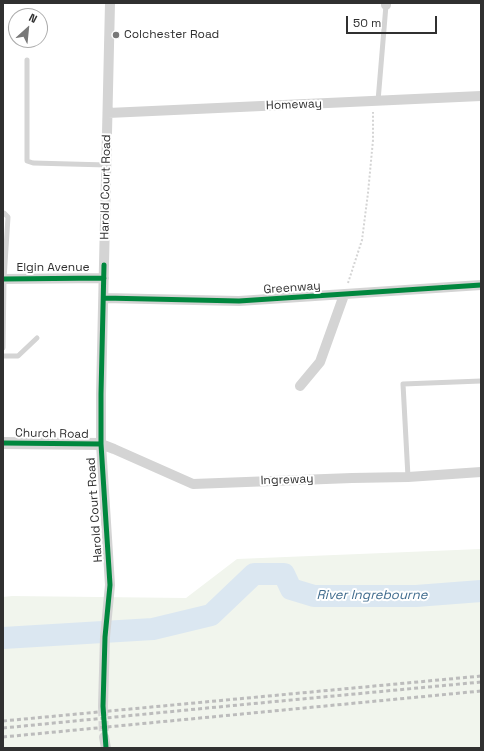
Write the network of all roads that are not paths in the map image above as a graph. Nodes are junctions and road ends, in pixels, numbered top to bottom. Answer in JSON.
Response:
{"nodes":[{"id":1,"x":110,"y":3,"type":"edge"},
{"id":2,"x":386,"y":4,"type":"edge"},
{"id":3,"x":27,"y":60,"type":"dead end"},
{"id":4,"x":481,"y":96,"type":"edge"},
{"id":5,"x":375,"y":101,"type":"junction"},
{"id":6,"x":108,"y":113,"type":"junction"},
{"id":7,"x":107,"y":165,"type":"junction"},
{"id":8,"x":3,"y":213,"type":"edge"},
{"id":9,"x":104,"y":278,"type":"junction"},
{"id":10,"x":4,"y":279,"type":"edge"},
{"id":11,"x":481,"y":285,"type":"edge"},
{"id":12,"x":344,"y":295,"type":"junction"},
{"id":13,"x":104,"y":298,"type":"junction"},
{"id":14,"x":37,"y":338,"type":"dead end"},
{"id":15,"x":3,"y":348,"type":"edge"},
{"id":16,"x":3,"y":356,"type":"edge"},
{"id":17,"x":481,"y":381,"type":"edge"},
{"id":18,"x":300,"y":386,"type":"dead end"},
{"id":19,"x":3,"y":443,"type":"edge"},
{"id":20,"x":101,"y":444,"type":"junction"},
{"id":21,"x":481,"y":472,"type":"edge"},
{"id":22,"x":408,"y":477,"type":"junction"},
{"id":23,"x":103,"y":706,"type":"tunnel mouth"},
{"id":24,"x":104,"y":738,"type":"tunnel mouth"},
{"id":25,"x":106,"y":748,"type":"edge"}],
"edges":[{"from":1,"to":6,"type":"street","name":"Harold Court Road"},
{"from":2,"to":5,"type":"lane"},
{"from":3,"to":7,"type":"lane"},
{"from":4,"to":5,"type":"street","name":"Homeway"},
{"from":5,"to":6,"type":"street","name":"Homeway"},
{"from":6,"to":7,"type":"street","name":"Harold Court Road"},
{"from":7,"to":9,"type":"street","name":"Harold Court Road"},
{"from":8,"to":10,"type":"lane"},
{"from":9,"to":10,"type":"street","name":"Elgin Avenue"},
{"from":9,"to":13,"type":"street","name":"Harold Court Road"},
{"from":10,"to":15,"type":"lane"},
{"from":11,"to":12,"type":"street","name":"Greenway"},
{"from":12,"to":13,"type":"street","name":"Greenway"},
{"from":12,"to":18,"type":"street"},
{"from":13,"to":20,"type":"street","name":"Harold Court Road"},
{"from":14,"to":16,"type":"lane"},
{"from":17,"to":22,"type":"lane"},
{"from":19,"to":20,"type":"street","name":"Church Road"},
{"from":20,"to":22,"type":"street","name":"Ingreway"},
{"from":20,"to":23,"type":"street","name":"Harold Court Road"},
{"from":21,"to":22,"type":"street","name":"Ingreway"},
{"from":24,"to":25,"type":"street"}]}
